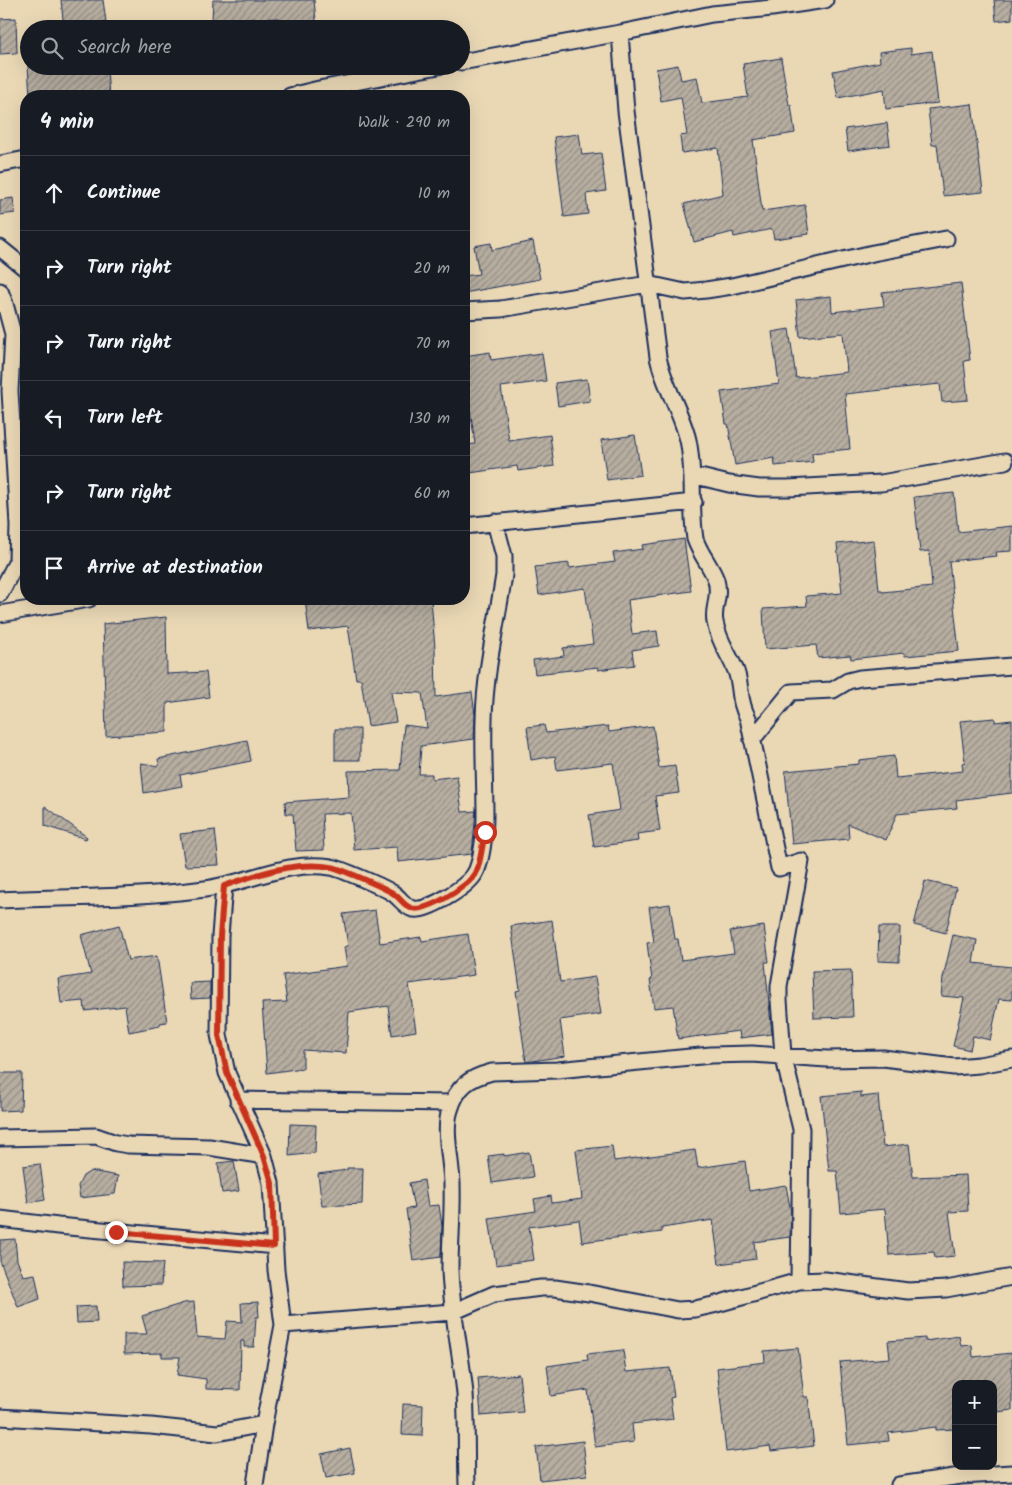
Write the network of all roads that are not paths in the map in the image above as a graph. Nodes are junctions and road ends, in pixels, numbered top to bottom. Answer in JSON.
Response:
{"nodes":[{"id":1,"x":825,"y":0,"type":"edge"},
{"id":2,"x":711,"y":7,"type":"edge"},
{"id":3,"x":620,"y":33,"type":"junction"},
{"id":4,"x":470,"y":60,"type":"edge"},
{"id":5,"x":392,"y":75,"type":"edge"},
{"id":6,"x":314,"y":90,"type":"edge"},
{"id":7,"x":20,"y":160,"type":"edge"},
{"id":8,"x":0,"y":164,"type":"edge"},
{"id":9,"x":946,"y":239,"type":"dead end"},
{"id":10,"x":0,"y":248,"type":"edge"},
{"id":11,"x":20,"y":264,"type":"edge"},
{"id":12,"x":648,"y":284,"type":"junction"},
{"id":13,"x":0,"y":291,"type":"edge"},
{"id":14,"x":470,"y":311,"type":"edge"},
{"id":15,"x":1006,"y":461,"type":"dead end"},
{"id":16,"x":692,"y":475,"type":"junction"},
{"id":17,"x":694,"y":502,"type":"junction"},
{"id":18,"x":495,"y":522,"type":"junction"},
{"id":19,"x":470,"y":525,"type":"edge"},
{"id":20,"x":0,"y":594,"type":"edge"},
{"id":21,"x":54,"y":605,"type":"edge"},
{"id":22,"x":0,"y":614,"type":"edge"},
{"id":23,"x":1012,"y":666,"type":"edge"},
{"id":24,"x":752,"y":740,"type":"junction"},
{"id":25,"x":224,"y":886,"type":"junction"},
{"id":26,"x":0,"y":900,"type":"edge"},
{"id":27,"x":784,"y":1055,"type":"junction"},
{"id":28,"x":1012,"y":1059,"type":"edge"},
{"id":29,"x":238,"y":1100,"type":"junction"},
{"id":30,"x":452,"y":1103,"type":"junction"},
{"id":31,"x":0,"y":1138,"type":"edge"},
{"id":32,"x":264,"y":1156,"type":"junction"},
{"id":33,"x":0,"y":1219,"type":"edge"},
{"id":34,"x":274,"y":1246,"type":"junction"},
{"id":35,"x":1012,"y":1277,"type":"edge"},
{"id":36,"x":799,"y":1281,"type":"junction"},
{"id":37,"x":453,"y":1312,"type":"junction"},
{"id":38,"x":283,"y":1324,"type":"junction"},
{"id":39,"x":0,"y":1417,"type":"edge"},
{"id":40,"x":264,"y":1424,"type":"junction"},
{"id":41,"x":1006,"y":1473,"type":"edge"},
{"id":42,"x":255,"y":1485,"type":"edge"},
{"id":43,"x":467,"y":1485,"type":"edge"},
{"id":44,"x":899,"y":1485,"type":"edge"},
{"id":45,"x":965,"y":1485,"type":"edge"}],
"edges":[{"from":1,"to":2,"type":"street"},
{"from":2,"to":3,"type":"street"},
{"from":3,"to":4,"type":"street"},
{"from":3,"to":12,"type":"street"},
{"from":5,"to":6,"type":"street"},
{"from":7,"to":8,"type":"street"},
{"from":9,"to":12,"type":"street"},
{"from":10,"to":11,"type":"street"},
{"from":12,"to":14,"type":"street"},
{"from":12,"to":16,"type":"street"},
{"from":13,"to":20,"type":"street"},
{"from":15,"to":16,"type":"street"},
{"from":16,"to":17,"type":"street"},
{"from":17,"to":18,"type":"street"},
{"from":17,"to":24,"type":"street"},
{"from":18,"to":19,"type":"street"},
{"from":18,"to":25,"type":"street"},
{"from":21,"to":22,"type":"street"},
{"from":23,"to":24,"type":"street"},
{"from":24,"to":27,"type":"street"},
{"from":25,"to":26,"type":"street"},
{"from":25,"to":29,"type":"street"},
{"from":27,"to":28,"type":"street"},
{"from":27,"to":30,"type":"street"},
{"from":27,"to":36,"type":"street"},
{"from":29,"to":30,"type":"street"},
{"from":29,"to":32,"type":"street"},
{"from":30,"to":37,"type":"street"},
{"from":31,"to":32,"type":"street"},
{"from":32,"to":34,"type":"street"},
{"from":33,"to":34,"type":"street"},
{"from":34,"to":38,"type":"street"},
{"from":35,"to":36,"type":"street"},
{"from":36,"to":37,"type":"street"},
{"from":37,"to":38,"type":"street"},
{"from":37,"to":43,"type":"street"},
{"from":38,"to":40,"type":"street"},
{"from":39,"to":40,"type":"street"},
{"from":40,"to":42,"type":"street"},
{"from":41,"to":44,"type":"street"},
{"from":41,"to":45,"type":"street"}]}
